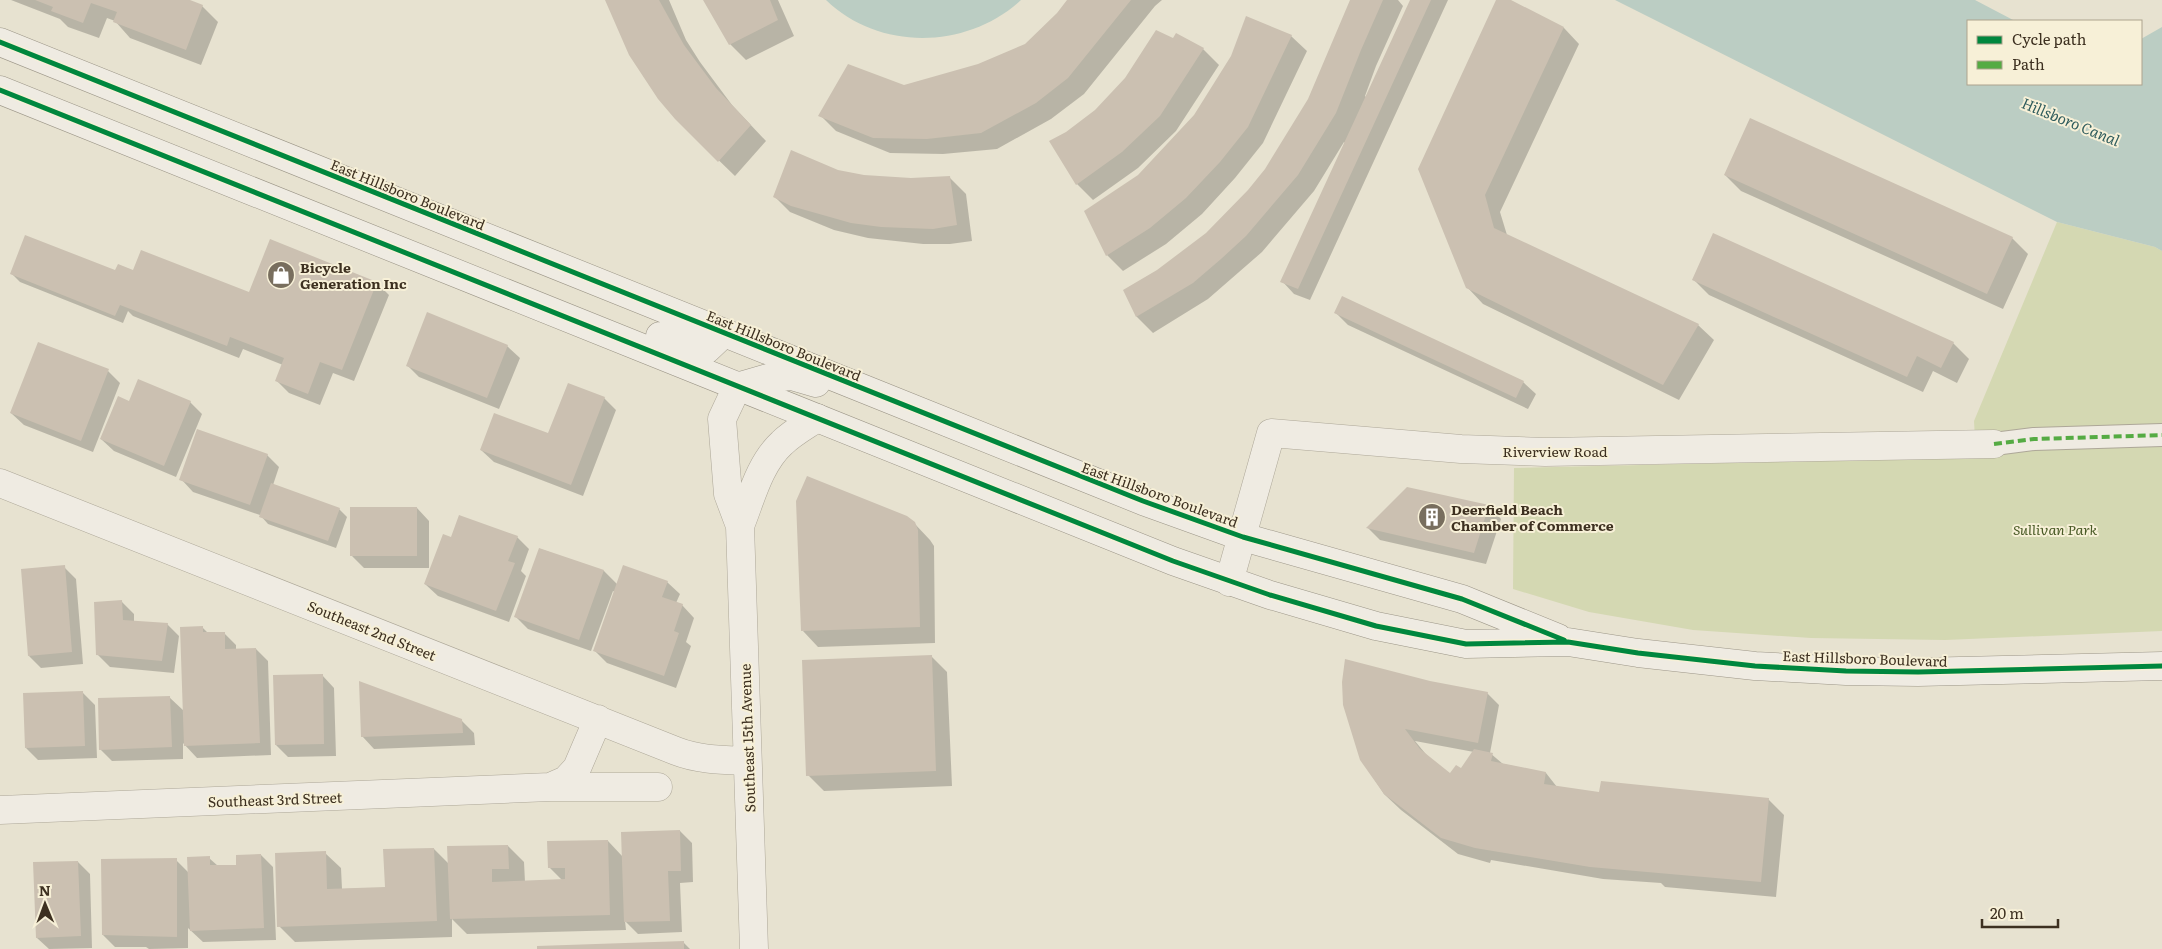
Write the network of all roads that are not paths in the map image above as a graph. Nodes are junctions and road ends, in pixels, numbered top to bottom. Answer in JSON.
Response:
{"nodes":[{"id":1,"x":0,"y":42,"type":"edge"},
{"id":2,"x":0,"y":90,"type":"edge"},
{"id":3,"x":591,"y":327,"type":"junction"},
{"id":4,"x":724,"y":333,"type":"junction"},
{"id":5,"x":738,"y":387,"type":"junction"},
{"id":6,"x":817,"y":418,"type":"junction"},
{"id":7,"x":943,"y":422,"type":"junction"},
{"id":8,"x":2162,"y":435,"type":"edge"},
{"id":9,"x":1994,"y":444,"type":"joint"},
{"id":10,"x":0,"y":483,"type":"edge"},
{"id":11,"x":740,"y":526,"type":"junction"},
{"id":12,"x":1242,"y":536,"type":"junction"},
{"id":13,"x":1228,"y":582,"type":"junction"},
{"id":14,"x":1568,"y":642,"type":"junction"},
{"id":15,"x":2162,"y":666,"type":"edge"},
{"id":16,"x":598,"y":719,"type":"junction"},
{"id":17,"x":747,"y":761,"type":"junction"},
{"id":18,"x":550,"y":787,"type":"junction"},
{"id":19,"x":658,"y":787,"type":"dead end"},
{"id":20,"x":0,"y":810,"type":"edge"},
{"id":21,"x":754,"y":949,"type":"edge"}],
"edges":[{"from":1,"to":4,"type":"main road","name":"East Hillsboro Boulevard"},
{"from":2,"to":3,"type":"main road","name":"East Hillsboro Boulevard"},
{"from":3,"to":4,"type":"main road"},
{"from":3,"to":5,"type":"main road","name":"East Hillsboro Boulevard"},
{"from":4,"to":7,"type":"main road","name":"East Hillsboro Boulevard"},
{"from":5,"to":6,"type":"main road","name":"East Hillsboro Boulevard"},
{"from":5,"to":7,"type":"main road"},
{"from":5,"to":11,"type":"main road","name":"Southeast 15th Avenue"},
{"from":6,"to":11,"type":"main road","name":"Southeast 15th Avenue"},
{"from":6,"to":13,"type":"main road","name":"East Hillsboro Boulevard"},
{"from":7,"to":12,"type":"main road","name":"East Hillsboro Boulevard"},
{"from":8,"to":9,"type":"street"},
{"from":9,"to":12,"type":"main road","name":"Riverview Road"},
{"from":10,"to":16,"type":"main road","name":"Southeast 2nd Street"},
{"from":11,"to":17,"type":"main road","name":"Southeast 15th Avenue"},
{"from":12,"to":13,"type":"main road","name":"Riverview Road"},
{"from":12,"to":14,"type":"main road","name":"East Hillsboro Boulevard"},
{"from":13,"to":14,"type":"main road","name":"East Hillsboro Boulevard"},
{"from":14,"to":15,"type":"main road","name":"East Hillsboro Boulevard"},
{"from":16,"to":17,"type":"main road","name":"Southeast 2nd Street"},
{"from":16,"to":18,"type":"main road","name":"Southeast 3rd Street"},
{"from":17,"to":21,"type":"main road","name":"Southeast 15th Avenue"},
{"from":18,"to":19,"type":"main road","name":"Southeast 3rd Street"},
{"from":18,"to":20,"type":"main road","name":"Southeast 3rd Street"}]}
